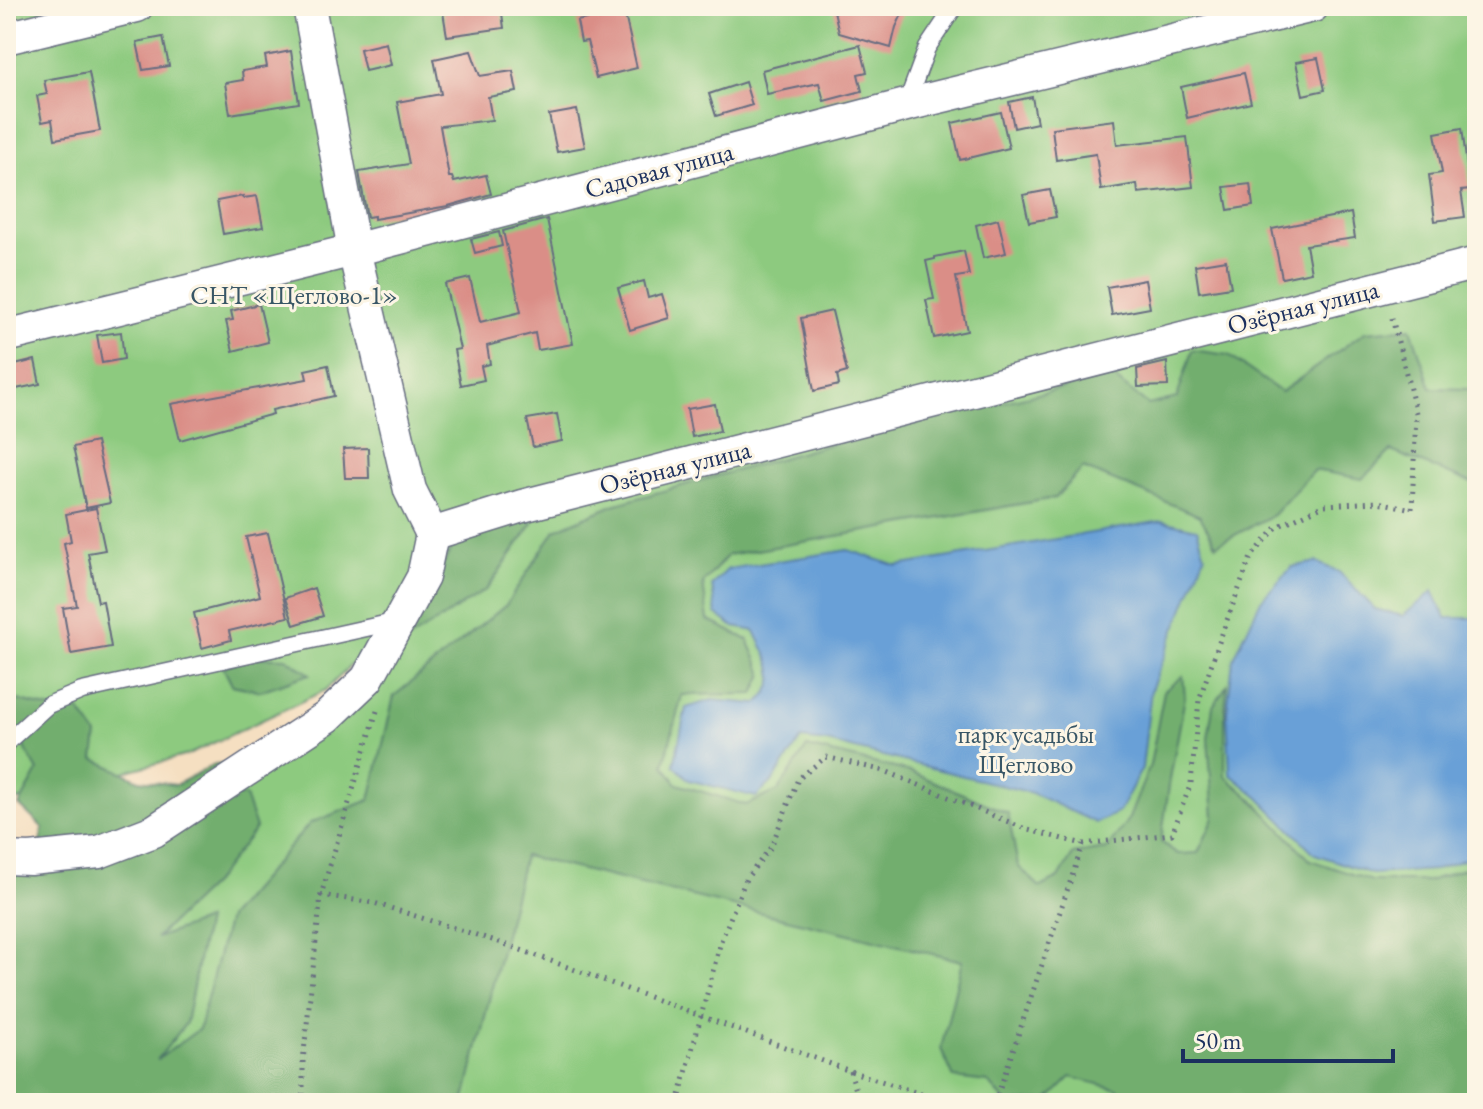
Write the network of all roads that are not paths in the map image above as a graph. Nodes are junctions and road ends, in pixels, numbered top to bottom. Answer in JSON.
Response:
{"nodes":[{"id":1,"x":137,"y":6,"type":"edge"},
{"id":2,"x":309,"y":6,"type":"edge"},
{"id":3,"x":955,"y":6,"type":"edge"},
{"id":4,"x":1313,"y":6,"type":"edge"},
{"id":5,"x":6,"y":38,"type":"edge"},
{"id":6,"x":906,"y":105,"type":"junction"},
{"id":7,"x":354,"y":250,"type":"junction"},
{"id":8,"x":1477,"y":263,"type":"edge"},
{"id":9,"x":6,"y":336,"type":"edge"},
{"id":10,"x":432,"y":534,"type":"junction"},
{"id":11,"x":398,"y":621,"type":"junction"},
{"id":12,"x":6,"y":743,"type":"edge"},
{"id":13,"x":6,"y":858,"type":"edge"}],
"edges":[{"from":1,"to":5,"type":"street"},
{"from":2,"to":7,"type":"street"},
{"from":3,"to":6,"type":"lane"},
{"from":4,"to":6,"type":"street","name":"Садовая улица"},
{"from":6,"to":7,"type":"street","name":"Садовая улица"},
{"from":7,"to":9,"type":"street","name":"Садовая улица"},
{"from":7,"to":10,"type":"street"},
{"from":8,"to":10,"type":"street","name":"Озёрная улица"},
{"from":10,"to":11,"type":"street"},
{"from":11,"to":12,"type":"lane"},
{"from":11,"to":13,"type":"street"}]}
